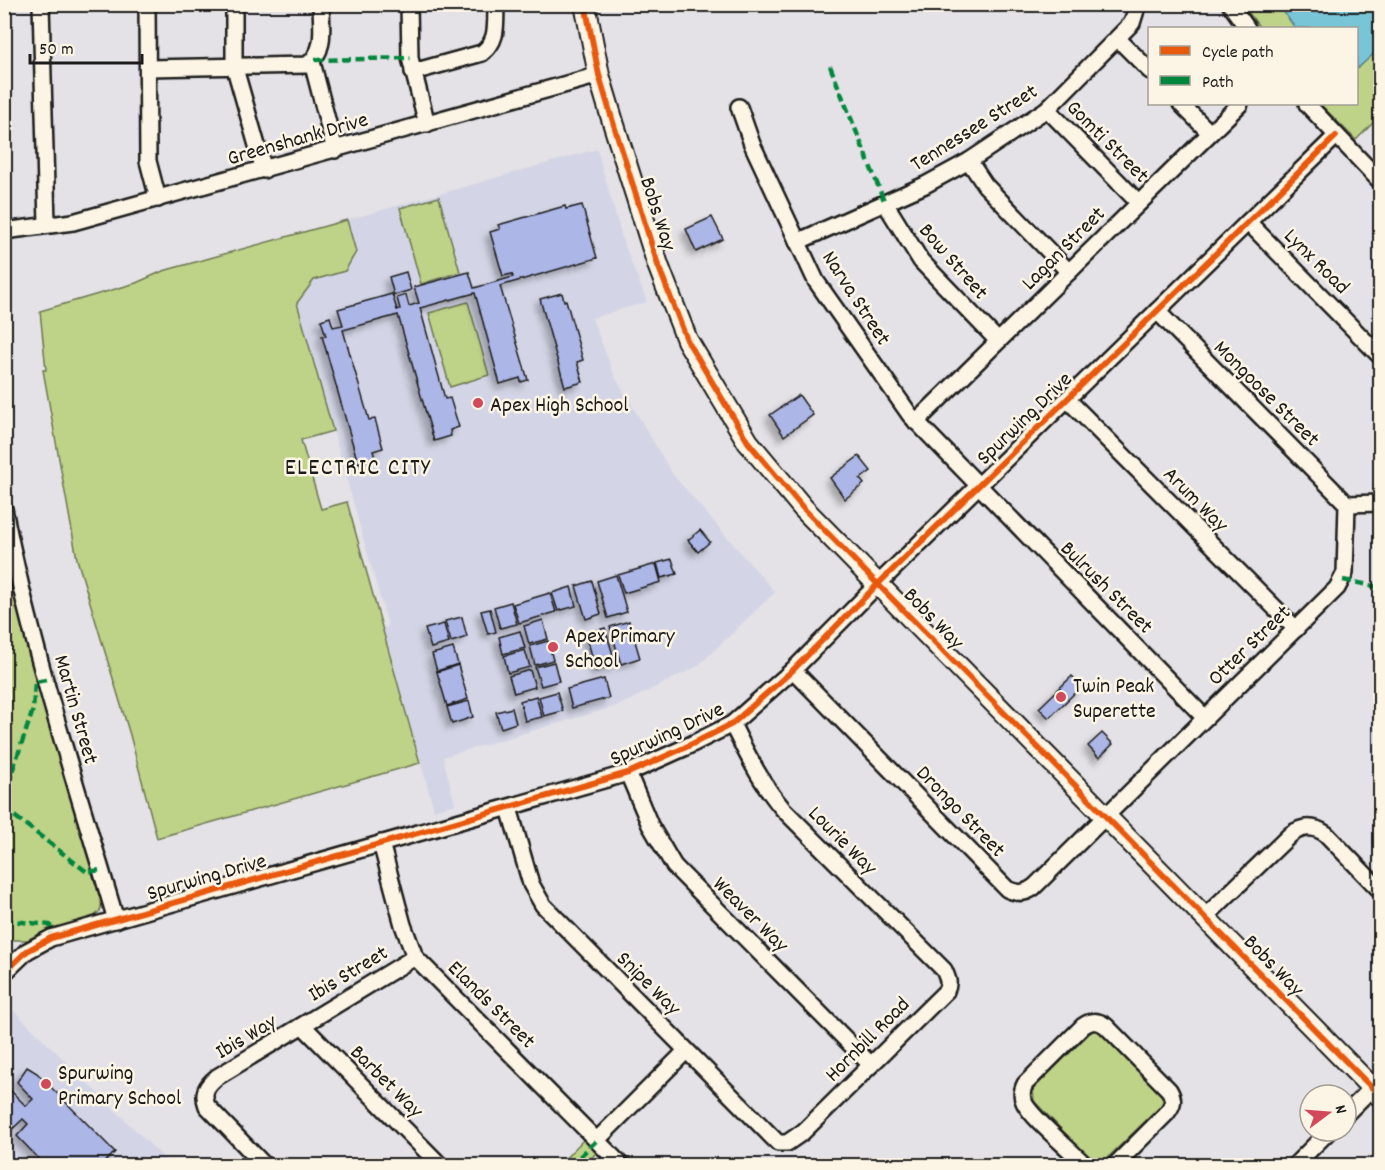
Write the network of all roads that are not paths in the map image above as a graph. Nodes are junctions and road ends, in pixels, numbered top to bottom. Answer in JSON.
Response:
{"nodes":[{"id":1,"x":41,"y":4,"type":"edge"},
{"id":2,"x":147,"y":4,"type":"edge"},
{"id":3,"x":234,"y":4,"type":"edge"},
{"id":4,"x":321,"y":4,"type":"edge"},
{"id":5,"x":409,"y":4,"type":"edge"},
{"id":6,"x":496,"y":4,"type":"edge"},
{"id":7,"x":585,"y":4,"type":"edge"},
{"id":8,"x":1138,"y":4,"type":"edge"},
{"id":9,"x":1230,"y":4,"type":"edge"},
{"id":10,"x":1246,"y":27,"type":"edge"},
{"id":11,"x":1118,"y":39,"type":"junction"},
{"id":12,"x":312,"y":62,"type":"junction"},
{"id":13,"x":234,"y":65,"type":"junction"},
{"id":14,"x":148,"y":68,"type":"junction"},
{"id":15,"x":1148,"y":70,"type":"edge"},
{"id":16,"x":413,"y":72,"type":"junction"},
{"id":17,"x":599,"y":75,"type":"junction"},
{"id":18,"x":1182,"y":105,"type":"edge"},
{"id":19,"x":1239,"y":105,"type":"edge"},
{"id":20,"x":1307,"y":105,"type":"edge"},
{"id":21,"x":739,"y":107,"type":"dead end"},
{"id":22,"x":1047,"y":109,"type":"junction"},
{"id":23,"x":428,"y":124,"type":"junction"},
{"id":24,"x":1210,"y":134,"type":"junction"},
{"id":25,"x":1336,"y":136,"type":"junction"},
{"id":26,"x":335,"y":150,"type":"junction"},
{"id":27,"x":969,"y":161,"type":"junction"},
{"id":28,"x":264,"y":170,"type":"junction"},
{"id":29,"x":1380,"y":181,"type":"edge"},
{"id":30,"x":158,"y":199,"type":"junction"},
{"id":31,"x":885,"y":203,"type":"junction"},
{"id":32,"x":1139,"y":203,"type":"junction"},
{"id":33,"x":1248,"y":222,"type":"junction"},
{"id":34,"x":47,"y":224,"type":"junction"},
{"id":35,"x":4,"y":231,"type":"edge"},
{"id":36,"x":798,"y":242,"type":"junction"},
{"id":37,"x":1069,"y":272,"type":"junction"},
{"id":38,"x":1157,"y":311,"type":"junction"},
{"id":39,"x":998,"y":341,"type":"junction"},
{"id":40,"x":1380,"y":356,"type":"edge"},
{"id":41,"x":1067,"y":399,"type":"junction"},
{"id":42,"x":916,"y":422,"type":"junction"},
{"id":43,"x":978,"y":486,"type":"junction"},
{"id":44,"x":1380,"y":503,"type":"edge"},
{"id":45,"x":1347,"y":504,"type":"junction"},
{"id":46,"x":5,"y":516,"type":"edge"},
{"id":47,"x":878,"y":584,"type":"junction"},
{"id":48,"x":1296,"y":629,"type":"junction"},
{"id":49,"x":793,"y":670,"type":"junction"},
{"id":50,"x":1205,"y":717,"type":"junction"},
{"id":51,"x":732,"y":724,"type":"junction"},
{"id":52,"x":628,"y":773,"type":"junction"},
{"id":53,"x":508,"y":808,"type":"junction"},
{"id":54,"x":1105,"y":816,"type":"junction"},
{"id":55,"x":381,"y":843,"type":"junction"},
{"id":56,"x":1380,"y":890,"type":"edge"},
{"id":57,"x":1204,"y":917,"type":"junction"},
{"id":58,"x":116,"y":920,"type":"junction"},
{"id":59,"x":415,"y":957,"type":"junction"},
{"id":60,"x":944,"y":970,"type":"joint"},
{"id":61,"x":4,"y":973,"type":"edge"},
{"id":62,"x":303,"y":1026,"type":"junction"},
{"id":63,"x":686,"y":1051,"type":"junction"},
{"id":64,"x":871,"y":1065,"type":"junction"},
{"id":65,"x":1376,"y":1092,"type":"edge"},
{"id":66,"x":1358,"y":1105,"type":"edge"},
{"id":67,"x":803,"y":1132,"type":"joint"},
{"id":68,"x":597,"y":1140,"type":"junction"},
{"id":69,"x":1317,"y":1143,"type":"edge"},
{"id":70,"x":265,"y":1166,"type":"edge"},
{"id":71,"x":441,"y":1166,"type":"edge"},
{"id":72,"x":622,"y":1166,"type":"edge"},
{"id":73,"x":1086,"y":1166,"type":"edge"},
{"id":74,"x":1114,"y":1166,"type":"edge"},
{"id":75,"x":1294,"y":1166,"type":"edge"}],
"edges":[{"from":1,"to":34,"type":"street"},
{"from":2,"to":14,"type":"street"},
{"from":3,"to":13,"type":"street"},
{"from":4,"to":12,"type":"street"},
{"from":5,"to":16,"type":"street"},
{"from":6,"to":16,"type":"street"},
{"from":7,"to":17,"type":"street","name":"Bobs Way"},
{"from":8,"to":11,"type":"street","name":"Tennessee Street"},
{"from":9,"to":10,"type":"street"},
{"from":11,"to":15,"type":"street"},
{"from":11,"to":22,"type":"street","name":"Tennessee Street"},
{"from":12,"to":13,"type":"street"},
{"from":12,"to":26,"type":"street"},
{"from":13,"to":14,"type":"street"},
{"from":13,"to":28,"type":"street"},
{"from":14,"to":30,"type":"street"},
{"from":16,"to":23,"type":"street"},
{"from":17,"to":23,"type":"street","name":"Greenshank Drive"},
{"from":17,"to":47,"type":"street","name":"Bobs Way"},
{"from":18,"to":24,"type":"street"},
{"from":19,"to":24,"type":"street","name":"Lagan Street"},
{"from":20,"to":25,"type":"street"},
{"from":21,"to":36,"type":"street","name":"Narva Street"},
{"from":22,"to":27,"type":"street","name":"Tennessee Street"},
{"from":22,"to":32,"type":"street","name":"Gomti Street"},
{"from":23,"to":26,"type":"street","name":"Greenshank Drive"},
{"from":24,"to":32,"type":"street","name":"Lagan Street"},
{"from":25,"to":29,"type":"street"},
{"from":25,"to":33,"type":"street","name":"Spurwing Drive"},
{"from":26,"to":28,"type":"street","name":"Greenshank Drive"},
{"from":27,"to":31,"type":"street","name":"Tennessee Street"},
{"from":27,"to":37,"type":"street"},
{"from":28,"to":30,"type":"street","name":"Greenshank Drive"},
{"from":30,"to":34,"type":"street","name":"Greenshank Drive"},
{"from":31,"to":36,"type":"street","name":"Tennessee Street"},
{"from":31,"to":39,"type":"street","name":"Bow Street"},
{"from":32,"to":37,"type":"street","name":"Lagan Street"},
{"from":33,"to":38,"type":"street","name":"Spurwing Drive"},
{"from":33,"to":40,"type":"street","name":"Lynx Road"},
{"from":34,"to":35,"type":"street","name":"Greenshank Drive"},
{"from":36,"to":42,"type":"street","name":"Narva Street"},
{"from":37,"to":39,"type":"street","name":"Lagan Street"},
{"from":38,"to":41,"type":"street","name":"Spurwing Drive"},
{"from":38,"to":45,"type":"street","name":"Mongoose Street"},
{"from":39,"to":42,"type":"street","name":"Lagan Street"},
{"from":41,"to":43,"type":"street","name":"Spurwing Drive"},
{"from":41,"to":48,"type":"street","name":"Arum Way"},
{"from":42,"to":43,"type":"street","name":"Narva Street"},
{"from":43,"to":47,"type":"street","name":"Spurwing Drive"},
{"from":43,"to":50,"type":"street","name":"Bulrush Street"},
{"from":44,"to":45,"type":"street"},
{"from":45,"to":48,"type":"street","name":"Otter Street"},
{"from":46,"to":58,"type":"street","name":"Martin Street"},
{"from":47,"to":49,"type":"street","name":"Spurwing Drive"},
{"from":47,"to":54,"type":"street","name":"Bobs Way"},
{"from":48,"to":50,"type":"street","name":"Otter Street"},
{"from":49,"to":51,"type":"street","name":"Spurwing Drive"},
{"from":49,"to":54,"type":"street","name":"Drongo Street"},
{"from":50,"to":54,"type":"street","name":"Otter Street"},
{"from":51,"to":52,"type":"street","name":"Spurwing Drive"},
{"from":51,"to":60,"type":"street","name":"Lourie Way"},
{"from":52,"to":53,"type":"street","name":"Spurwing Drive"},
{"from":52,"to":64,"type":"street","name":"Weaver Way"},
{"from":53,"to":55,"type":"street","name":"Spurwing Drive"},
{"from":53,"to":63,"type":"street","name":"Snipe Way"},
{"from":54,"to":57,"type":"street","name":"Bobs Way"},
{"from":55,"to":58,"type":"street","name":"Spurwing Drive"},
{"from":55,"to":59,"type":"street","name":"Elands Street"},
{"from":56,"to":57,"type":"street"},
{"from":57,"to":65,"type":"street","name":"Bobs Way"},
{"from":58,"to":61,"type":"street","name":"Spurwing Drive"},
{"from":59,"to":62,"type":"street","name":"Ibis Street"},
{"from":59,"to":68,"type":"street","name":"Elands Street"},
{"from":60,"to":64,"type":"street","name":"Hornbill Road"},
{"from":62,"to":70,"type":"street","name":"Ibis Way"},
{"from":62,"to":71,"type":"street","name":"Barbet Way"},
{"from":63,"to":67,"type":"street","name":"Snipe Way"},
{"from":63,"to":68,"type":"street"},
{"from":64,"to":67,"type":"street","name":"Hornbill Road"},
{"from":65,"to":66,"type":"street"},
{"from":68,"to":72,"type":"street","name":"Elands Street"},
{"from":69,"to":75,"type":"street"},
{"from":73,"to":74,"type":"street"}]}
